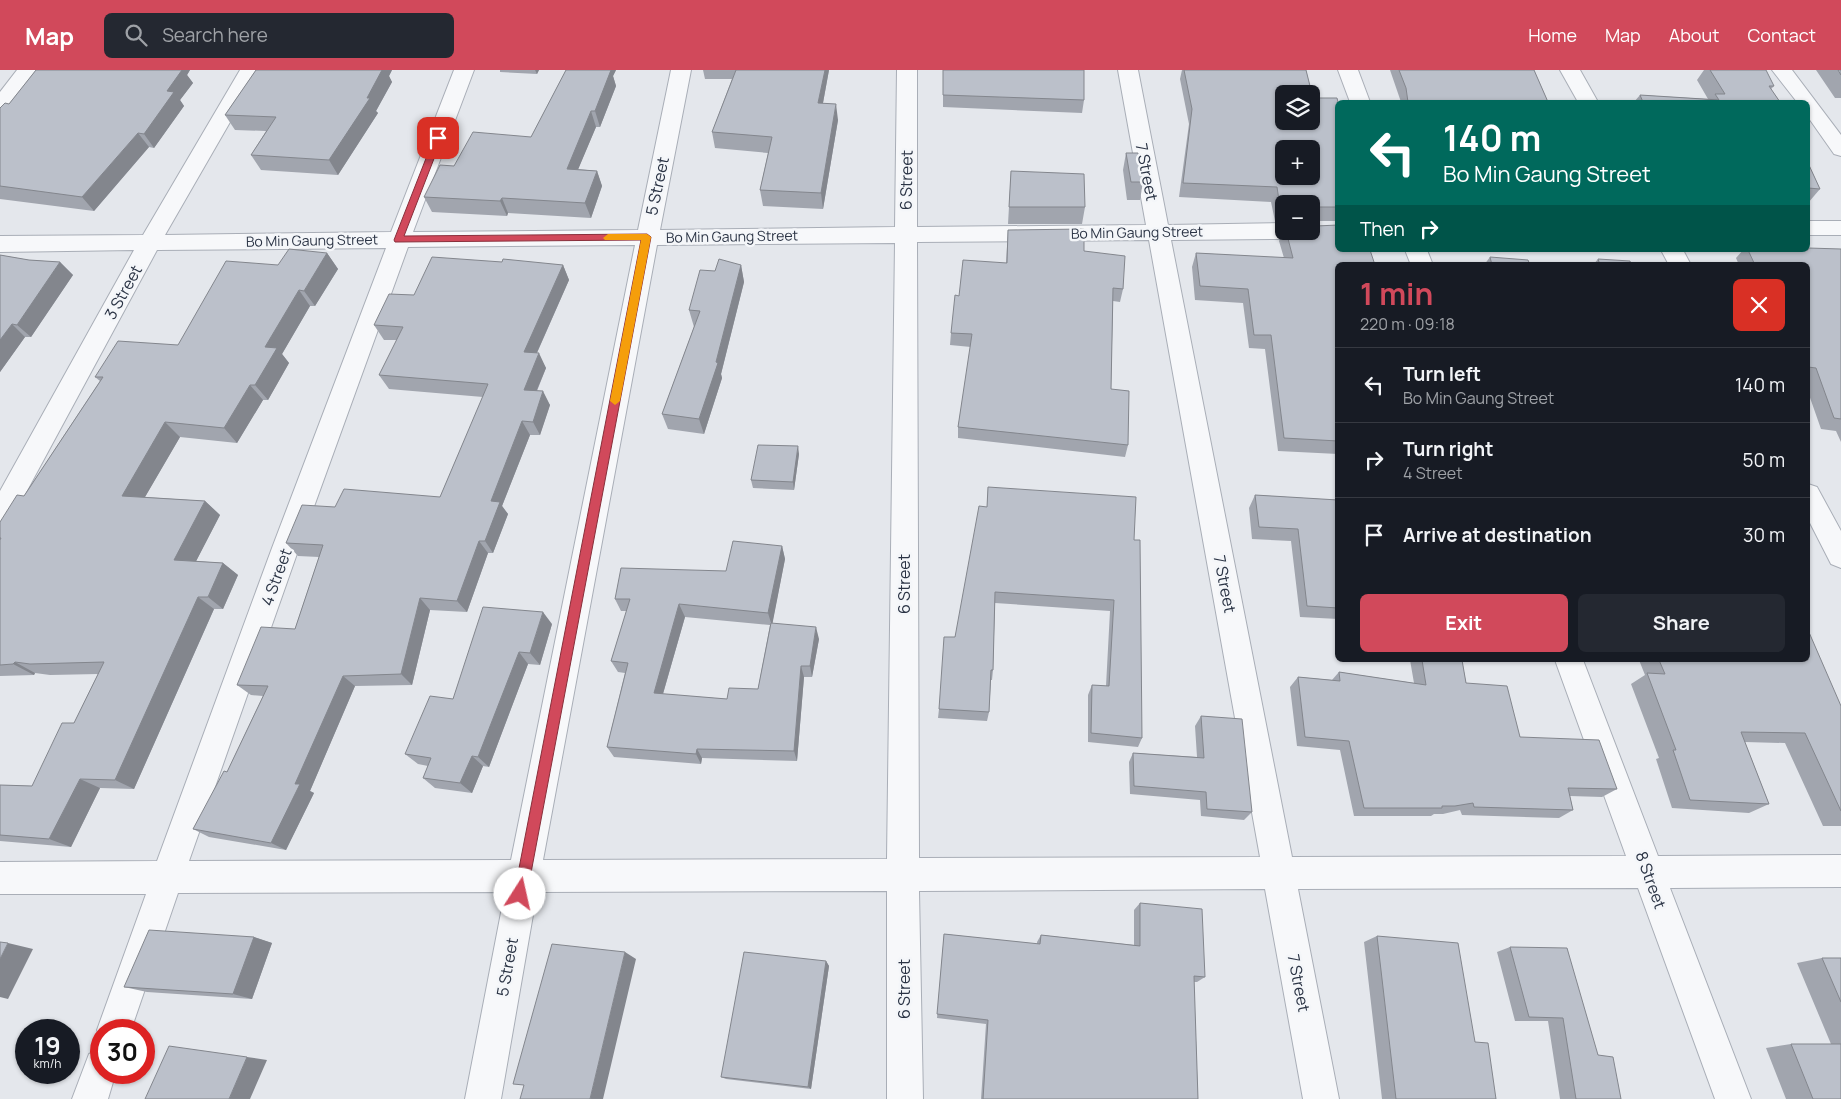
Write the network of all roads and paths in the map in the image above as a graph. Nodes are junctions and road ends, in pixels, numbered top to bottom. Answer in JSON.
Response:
{"nodes":[{"id":1,"x":27,"y":70,"type":"edge"},
{"id":2,"x":250,"y":70,"type":"edge"},
{"id":3,"x":464,"y":70,"type":"edge"},
{"id":4,"x":681,"y":70,"type":"edge"},
{"id":5,"x":907,"y":70,"type":"edge"},
{"id":6,"x":1128,"y":70,"type":"edge"},
{"id":7,"x":1348,"y":70,"type":"edge"},
{"id":8,"x":1570,"y":70,"type":"edge"},
{"id":9,"x":1782,"y":70,"type":"edge"},
{"id":10,"x":1359,"y":100,"type":"edge"},
{"id":11,"x":1587,"y":100,"type":"edge"},
{"id":12,"x":1805,"y":100,"type":"edge"},
{"id":13,"x":0,"y":105,"type":"edge"},
{"id":14,"x":1810,"y":107,"type":"edge"},
{"id":15,"x":1841,"y":148,"type":"edge"},
{"id":16,"x":1810,"y":228,"type":"edge"},
{"id":17,"x":1841,"y":228,"type":"edge"},
{"id":18,"x":1275,"y":231,"type":"edge"},
{"id":19,"x":1159,"y":232,"type":"junction"},
{"id":20,"x":905,"y":235,"type":"junction"},
{"id":21,"x":647,"y":237,"type":"junction"},
{"id":22,"x":399,"y":240,"type":"junction"},
{"id":23,"x":150,"y":242,"type":"junction"},
{"id":24,"x":0,"y":244,"type":"edge"},
{"id":25,"x":1810,"y":499,"type":"edge"},
{"id":26,"x":0,"y":516,"type":"edge"},
{"id":27,"x":1841,"y":556,"type":"edge"},
{"id":28,"x":1570,"y":662,"type":"edge"},
{"id":29,"x":1841,"y":871,"type":"edge"},
{"id":30,"x":1648,"y":872,"type":"junction"},
{"id":31,"x":1279,"y":873,"type":"junction"},
{"id":32,"x":903,"y":875,"type":"junction"},
{"id":33,"x":524,"y":876,"type":"junction"},
{"id":34,"x":167,"y":877,"type":"junction"},
{"id":35,"x":0,"y":878,"type":"edge"},
{"id":36,"x":118,"y":1019,"type":"edge"},
{"id":37,"x":95,"y":1084,"type":"edge"},
{"id":38,"x":90,"y":1099,"type":"edge"},
{"id":39,"x":483,"y":1099,"type":"edge"},
{"id":40,"x":905,"y":1099,"type":"edge"},
{"id":41,"x":1321,"y":1099,"type":"edge"},
{"id":42,"x":1733,"y":1099,"type":"edge"}],
"edges":[{"from":1,"to":13,"type":"street"},
{"from":2,"to":23,"type":"street","name":"3 Street"},
{"from":3,"to":22,"type":"street","name":"4 Street"},
{"from":4,"to":21,"type":"street","name":"5 Street"},
{"from":5,"to":20,"type":"street","name":"6 Street"},
{"from":6,"to":19,"type":"street","name":"7 Street"},
{"from":7,"to":10,"type":"street"},
{"from":8,"to":11,"type":"street"},
{"from":9,"to":12,"type":"street"},
{"from":14,"to":15,"type":"street"},
{"from":16,"to":17,"type":"street"},
{"from":18,"to":19,"type":"street","name":"Bo Min Gaung Street"},
{"from":19,"to":20,"type":"street","name":"Bo Min Gaung Street"},
{"from":19,"to":31,"type":"street","name":"7 Street"},
{"from":20,"to":21,"type":"street","name":"Bo Min Gaung Street"},
{"from":20,"to":32,"type":"street","name":"6 Street"},
{"from":21,"to":22,"type":"street","name":"Bo Min Gaung Street"},
{"from":21,"to":33,"type":"street","name":"5 Street"},
{"from":22,"to":23,"type":"street","name":"Bo Min Gaung Street"},
{"from":22,"to":34,"type":"street","name":"4 Street"},
{"from":23,"to":24,"type":"street","name":"Bo Min Gaung Street"},
{"from":23,"to":26,"type":"street","name":"3 Street"},
{"from":25,"to":27,"type":"street"},
{"from":28,"to":30,"type":"street","name":"8 Street"},
{"from":29,"to":30,"type":"street"},
{"from":30,"to":31,"type":"street"},
{"from":30,"to":42,"type":"street","name":"8 Street"},
{"from":31,"to":32,"type":"street"},
{"from":31,"to":41,"type":"street","name":"7 Street"},
{"from":32,"to":33,"type":"street"},
{"from":32,"to":40,"type":"street","name":"6 Street"},
{"from":33,"to":34,"type":"street"},
{"from":33,"to":39,"type":"street","name":"5 Street"},
{"from":34,"to":35,"type":"street"},
{"from":34,"to":36,"type":"street","name":"4 Street"},
{"from":37,"to":38,"type":"street"}]}
